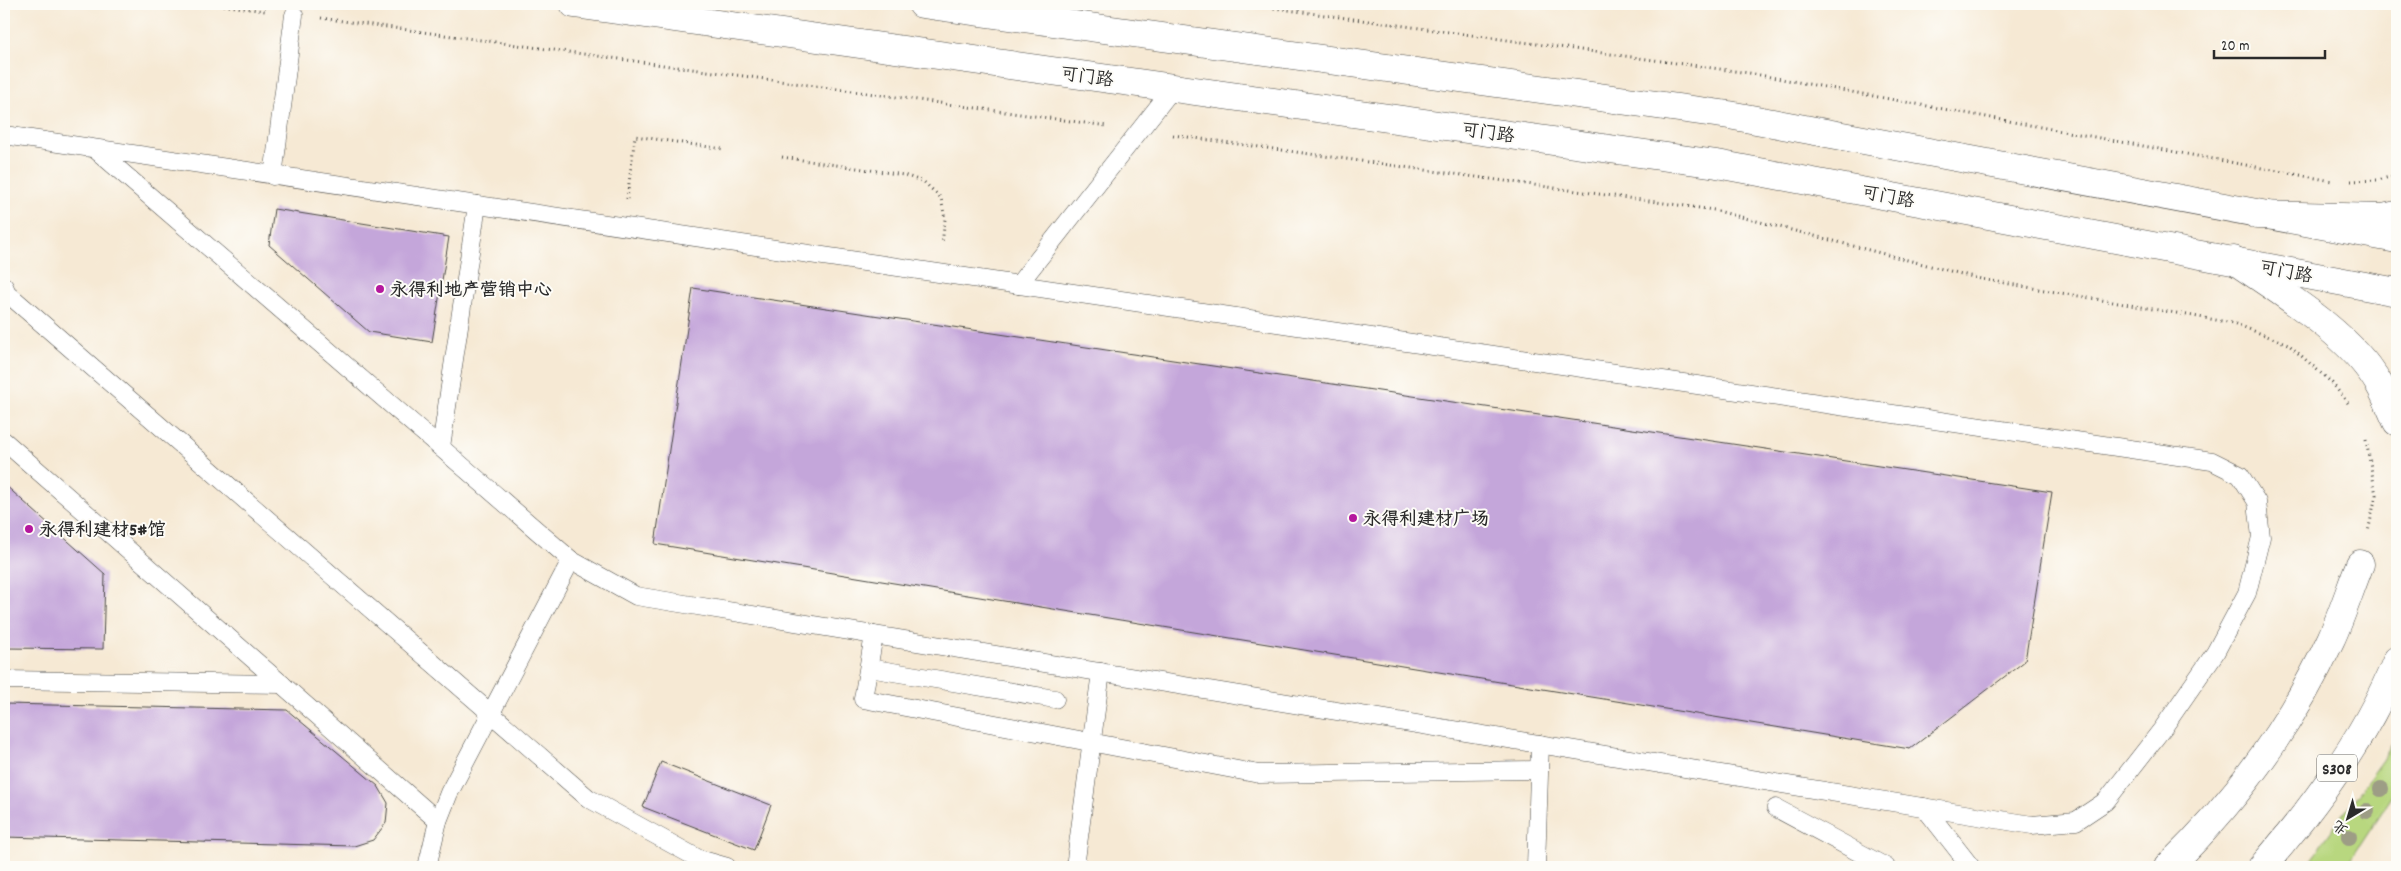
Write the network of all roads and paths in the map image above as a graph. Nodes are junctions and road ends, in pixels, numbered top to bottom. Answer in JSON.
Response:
{"nodes":[{"id":1,"x":214,"y":4,"type":"edge"},
{"id":2,"x":574,"y":4,"type":"edge"},
{"id":3,"x":922,"y":4,"type":"edge"},
{"id":4,"x":1244,"y":4,"type":"edge"},
{"id":5,"x":294,"y":15,"type":"junction"},
{"id":6,"x":1173,"y":88,"type":"junction"},
{"id":7,"x":1139,"y":130,"type":"junction"},
{"id":8,"x":4,"y":135,"type":"edge"},
{"id":9,"x":94,"y":149,"type":"junction"},
{"id":10,"x":723,"y":149,"type":"dead end"},
{"id":11,"x":782,"y":157,"type":"dead end"},
{"id":12,"x":273,"y":176,"type":"junction"},
{"id":13,"x":2397,"y":176,"type":"edge"},
{"id":14,"x":2337,"y":182,"type":"dead end"},
{"id":15,"x":2345,"y":182,"type":"dead end"},
{"id":16,"x":477,"y":205,"type":"junction"},
{"id":17,"x":2256,"y":215,"type":"junction"},
{"id":18,"x":2397,"y":215,"type":"edge"},
{"id":19,"x":624,"y":227,"type":"junction"},
{"id":20,"x":2397,"y":239,"type":"edge"},
{"id":21,"x":2234,"y":260,"type":"junction"},
{"id":22,"x":938,"y":273,"type":"junction"},
{"id":23,"x":1018,"y":285,"type":"junction"},
{"id":24,"x":4,"y":286,"type":"edge"},
{"id":25,"x":2397,"y":292,"type":"edge"},
{"id":26,"x":2353,"y":411,"type":"dead end"},
{"id":27,"x":2397,"y":422,"type":"edge"},
{"id":28,"x":2364,"y":434,"type":"dead end"},
{"id":29,"x":4,"y":441,"type":"edge"},
{"id":30,"x":441,"y":447,"type":"junction"},
{"id":31,"x":570,"y":560,"type":"junction"},
{"id":32,"x":2360,"y":564,"type":"joint"},
{"id":33,"x":874,"y":635,"type":"junction"},
{"id":34,"x":2397,"y":660,"type":"edge"},
{"id":35,"x":869,"y":668,"type":"junction"},
{"id":36,"x":1101,"y":672,"type":"junction"},
{"id":37,"x":4,"y":680,"type":"edge"},
{"id":38,"x":282,"y":684,"type":"junction"},
{"id":39,"x":1055,"y":699,"type":"dead end"},
{"id":40,"x":490,"y":714,"type":"junction"},
{"id":41,"x":1092,"y":742,"type":"junction"},
{"id":42,"x":1540,"y":744,"type":"junction"},
{"id":43,"x":1539,"y":770,"type":"junction"},
{"id":44,"x":1924,"y":807,"type":"junction"},
{"id":45,"x":1776,"y":808,"type":"dead end"},
{"id":46,"x":438,"y":821,"type":"junction"},
{"id":47,"x":427,"y":867,"type":"edge"},
{"id":48,"x":727,"y":867,"type":"edge"},
{"id":49,"x":1076,"y":867,"type":"edge"},
{"id":50,"x":1536,"y":867,"type":"edge"},
{"id":51,"x":1886,"y":867,"type":"edge"},
{"id":52,"x":1971,"y":867,"type":"edge"},
{"id":53,"x":2168,"y":867,"type":"edge"},
{"id":54,"x":2262,"y":867,"type":"edge"}],
"edges":[{"from":1,"to":5,"type":"path"},
{"from":2,"to":6,"type":"main road","name":"可门路"},
{"from":3,"to":17,"type":"main road"},
{"from":4,"to":14,"type":"path"},
{"from":5,"to":7,"type":"path"},
{"from":5,"to":12,"type":"lane"},
{"from":6,"to":7,"type":"lane"},
{"from":6,"to":21,"type":"main road","name":"可门路"},
{"from":7,"to":23,"type":"lane"},
{"from":7,"to":26,"type":"path"},
{"from":8,"to":9,"type":"lane"},
{"from":9,"to":12,"type":"lane"},
{"from":9,"to":30,"type":"lane"},
{"from":10,"to":19,"type":"path"},
{"from":11,"to":22,"type":"path"},
{"from":12,"to":16,"type":"lane"},
{"from":13,"to":15,"type":"path"},
{"from":16,"to":19,"type":"lane"},
{"from":16,"to":30,"type":"lane"},
{"from":17,"to":18,"type":"main road"},
{"from":17,"to":20,"type":"main road"},
{"from":19,"to":22,"type":"lane"},
{"from":21,"to":25,"type":"main road","name":"可门路"},
{"from":21,"to":27,"type":"main road"},
{"from":22,"to":23,"type":"lane"},
{"from":23,"to":44,"type":"lane"},
{"from":24,"to":40,"type":"lane"},
{"from":28,"to":32,"type":"path"},
{"from":29,"to":38,"type":"lane"},
{"from":30,"to":31,"type":"lane"},
{"from":31,"to":33,"type":"lane"},
{"from":31,"to":40,"type":"lane"},
{"from":32,"to":53,"type":"main road"},
{"from":33,"to":35,"type":"lane"},
{"from":33,"to":36,"type":"lane"},
{"from":34,"to":54,"type":"main road","number":"S308"},
{"from":35,"to":39,"type":"lane"},
{"from":35,"to":41,"type":"lane"},
{"from":36,"to":41,"type":"lane"},
{"from":36,"to":42,"type":"lane"},
{"from":37,"to":38,"type":"lane"},
{"from":38,"to":46,"type":"lane"},
{"from":40,"to":46,"type":"lane"},
{"from":40,"to":48,"type":"lane"},
{"from":41,"to":43,"type":"lane"},
{"from":41,"to":49,"type":"lane"},
{"from":42,"to":43,"type":"lane"},
{"from":42,"to":44,"type":"lane"},
{"from":43,"to":50,"type":"lane"},
{"from":44,"to":52,"type":"lane"},
{"from":45,"to":51,"type":"lane"},
{"from":46,"to":47,"type":"lane"}]}
